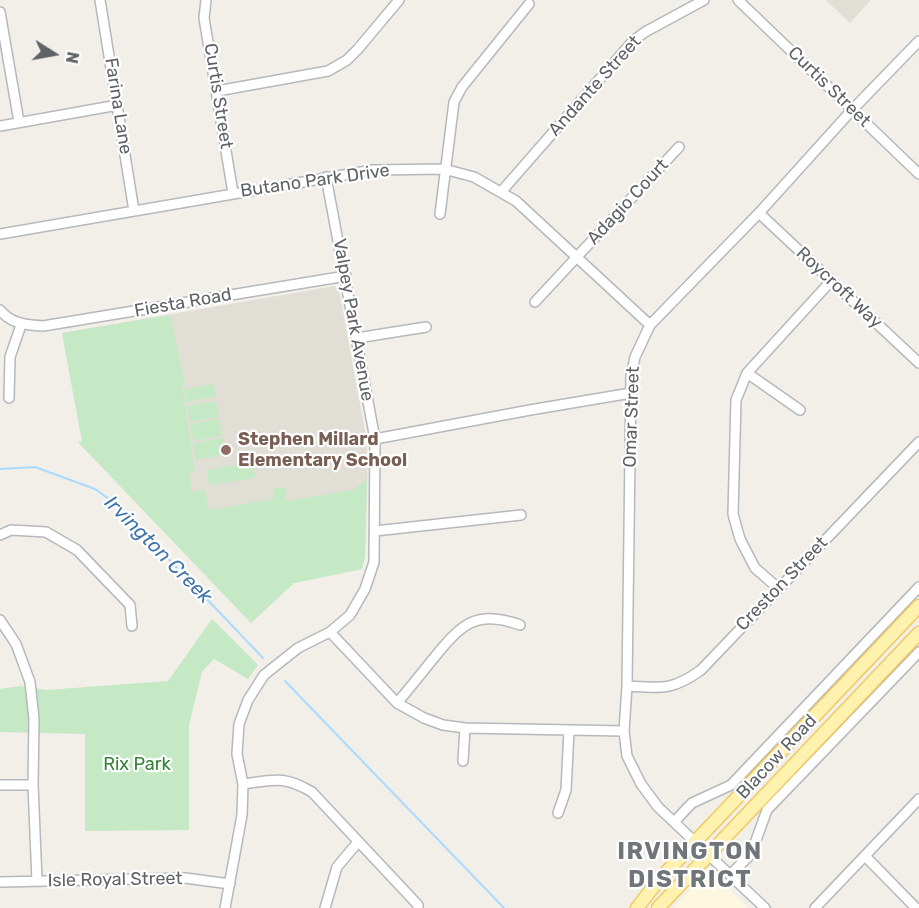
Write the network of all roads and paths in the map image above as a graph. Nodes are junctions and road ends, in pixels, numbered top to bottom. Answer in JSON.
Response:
{"nodes":[{"id":1,"x":100,"y":0,"type":"edge"},
{"id":2,"x":206,"y":0,"type":"edge"},
{"id":3,"x":399,"y":0,"type":"edge"},
{"id":4,"x":704,"y":0,"type":"edge"},
{"id":5,"x":738,"y":0,"type":"edge"},
{"id":6,"x":529,"y":4,"type":"dead end"},
{"id":7,"x":0,"y":12,"type":"edge"},
{"id":8,"x":919,"y":41,"type":"edge"},
{"id":9,"x":217,"y":92,"type":"junction"},
{"id":10,"x":118,"y":105,"type":"junction"},
{"id":11,"x":852,"y":110,"type":"junction"},
{"id":12,"x":19,"y":122,"type":"junction"},
{"id":13,"x":0,"y":126,"type":"edge"},
{"id":14,"x":679,"y":147,"type":"dead end"},
{"id":15,"x":444,"y":169,"type":"junction"},
{"id":16,"x":919,"y":174,"type":"edge"},
{"id":17,"x":326,"y":177,"type":"junction"},
{"id":18,"x":501,"y":192,"type":"junction"},
{"id":19,"x":233,"y":193,"type":"junction"},
{"id":20,"x":134,"y":211,"type":"junction"},
{"id":21,"x":759,"y":213,"type":"junction"},
{"id":22,"x":440,"y":214,"type":"dead end"},
{"id":23,"x":0,"y":234,"type":"edge"},
{"id":24,"x":577,"y":256,"type":"junction"},
{"id":25,"x":346,"y":276,"type":"junction"},
{"id":26,"x":831,"y":281,"type":"junction"},
{"id":27,"x":535,"y":302,"type":"dead end"},
{"id":28,"x":0,"y":310,"type":"edge"},
{"id":29,"x":21,"y":325,"type":"junction"},
{"id":30,"x":650,"y":325,"type":"junction"},
{"id":31,"x":426,"y":327,"type":"dead end"},
{"id":32,"x":357,"y":338,"type":"junction"},
{"id":33,"x":919,"y":363,"type":"edge"},
{"id":34,"x":747,"y":373,"type":"junction"},
{"id":35,"x":631,"y":393,"type":"junction"},
{"id":36,"x":9,"y":398,"type":"dead end"},
{"id":37,"x":800,"y":410,"type":"dead end"},
{"id":38,"x":375,"y":440,"type":"junction"},
{"id":39,"x":919,"y":442,"type":"edge"},
{"id":40,"x":521,"y":515,"type":"dead end"},
{"id":41,"x":375,"y":531,"type":"junction"},
{"id":42,"x":0,"y":535,"type":"edge"},
{"id":43,"x":919,"y":587,"type":"edge"},
{"id":44,"x":778,"y":588,"type":"junction"},
{"id":45,"x":919,"y":606,"type":"edge"},
{"id":46,"x":0,"y":620,"type":"edge"},
{"id":47,"x":520,"y":625,"type":"dead end"},
{"id":48,"x":132,"y":626,"type":"dead end"},
{"id":49,"x":330,"y":632,"type":"junction"},
{"id":50,"x":919,"y":633,"type":"edge"},
{"id":51,"x":919,"y":652,"type":"edge"},
{"id":52,"x":627,"y":686,"type":"junction"},
{"id":53,"x":398,"y":704,"type":"junction"},
{"id":54,"x":465,"y":728,"type":"junction"},
{"id":55,"x":568,"y":731,"type":"junction"},
{"id":56,"x":624,"y":731,"type":"junction"},
{"id":57,"x":463,"y":761,"type":"dead end"},
{"id":58,"x":243,"y":784,"type":"junction"},
{"id":59,"x":0,"y":785,"type":"edge"},
{"id":60,"x":33,"y":785,"type":"junction"},
{"id":61,"x":919,"y":799,"type":"edge"},
{"id":62,"x":558,"y":813,"type":"dead end"},
{"id":63,"x":674,"y":822,"type":"junction"},
{"id":64,"x":358,"y":842,"type":"junction"},
{"id":65,"x":696,"y":842,"type":"junction"},
{"id":66,"x":708,"y":854,"type":"junction"},
{"id":67,"x":865,"y":856,"type":"junction"},
{"id":68,"x":730,"y":875,"type":"junction"},
{"id":69,"x":37,"y":881,"type":"junction"},
{"id":70,"x":0,"y":882,"type":"edge"},
{"id":71,"x":230,"y":884,"type":"junction"},
{"id":72,"x":225,"y":908,"type":"edge"},
{"id":73,"x":325,"y":908,"type":"edge"},
{"id":74,"x":418,"y":908,"type":"edge"},
{"id":75,"x":637,"y":908,"type":"edge"},
{"id":76,"x":658,"y":908,"type":"edge"},
{"id":77,"x":765,"y":908,"type":"edge"},
{"id":78,"x":814,"y":908,"type":"edge"},
{"id":79,"x":916,"y":908,"type":"edge"}],
"edges":[{"from":1,"to":10,"type":"street","name":"Farina Lane"},
{"from":2,"to":9,"type":"street","name":"Curtis Street"},
{"from":3,"to":9,"type":"street"},
{"from":4,"to":18,"type":"street","name":"Andante Street"},
{"from":5,"to":11,"type":"street","name":"Curtis Street"},
{"from":6,"to":15,"type":"street"},
{"from":7,"to":12,"type":"street"},
{"from":8,"to":11,"type":"street","name":"Omar Street"},
{"from":9,"to":19,"type":"street","name":"Curtis Street"},
{"from":10,"to":12,"type":"street"},
{"from":10,"to":20,"type":"street","name":"Farina Lane"},
{"from":11,"to":16,"type":"street","name":"Curtis Street"},
{"from":11,"to":21,"type":"street","name":"Omar Street"},
{"from":12,"to":13,"type":"street"},
{"from":14,"to":24,"type":"street","name":"Adagio Court"},
{"from":15,"to":17,"type":"street","name":"Butano Park Drive"},
{"from":15,"to":18,"type":"street","name":"Butano Park Drive"},
{"from":15,"to":22,"type":"street"},
{"from":17,"to":19,"type":"street","name":"Butano Park Drive"},
{"from":17,"to":25,"type":"street","name":"Valpey Park Avenue"},
{"from":18,"to":24,"type":"street","name":"Butano Park Drive"},
{"from":19,"to":20,"type":"street","name":"Butano Park Drive"},
{"from":20,"to":23,"type":"street","name":"Butano Park Drive"},
{"from":21,"to":26,"type":"street","name":"Roycroft Way"},
{"from":21,"to":30,"type":"street","name":"Omar Street"},
{"from":24,"to":27,"type":"street","name":"Adagio Court"},
{"from":24,"to":30,"type":"street","name":"Butano Park Drive"},
{"from":25,"to":29,"type":"street","name":"Fiesta Road"},
{"from":25,"to":32,"type":"street","name":"Valpey Park Avenue"},
{"from":26,"to":33,"type":"street","name":"Roycroft Way"},
{"from":26,"to":34,"type":"street"},
{"from":28,"to":29,"type":"street"},
{"from":29,"to":36,"type":"street"},
{"from":30,"to":35,"type":"street","name":"Omar Street"},
{"from":31,"to":32,"type":"street"},
{"from":32,"to":38,"type":"street","name":"Valpey Park Avenue"},
{"from":34,"to":37,"type":"street"},
{"from":34,"to":44,"type":"street"},
{"from":35,"to":38,"type":"street"},
{"from":35,"to":52,"type":"street","name":"Omar Street"},
{"from":38,"to":41,"type":"street","name":"Valpey Park Avenue"},
{"from":39,"to":44,"type":"street","name":"Creston Street"},
{"from":40,"to":41,"type":"street"},
{"from":41,"to":49,"type":"street","name":"Valpey Park Avenue"},
{"from":42,"to":48,"type":"street"},
{"from":43,"to":63,"type":"street","name":"Blacow Road"},
{"from":44,"to":52,"type":"street","name":"Creston Street"},
{"from":45,"to":65,"type":"main road","name":"Blacow Road"},
{"from":46,"to":60,"type":"street"},
{"from":47,"to":53,"type":"street"},
{"from":49,"to":53,"type":"street"},
{"from":49,"to":58,"type":"street","name":"Valpey Park Avenue"},
{"from":50,"to":66,"type":"main road","name":"Blacow Road"},
{"from":51,"to":68,"type":"street","name":"Blacow Road"},
{"from":52,"to":56,"type":"street","name":"Omar Street"},
{"from":53,"to":54,"type":"street"},
{"from":54,"to":55,"type":"street"},
{"from":54,"to":57,"type":"street"},
{"from":55,"to":56,"type":"street"},
{"from":55,"to":62,"type":"street"},
{"from":56,"to":63,"type":"street","name":"Omar Street"},
{"from":58,"to":64,"type":"street"},
{"from":58,"to":71,"type":"street","name":"Valpey Park Avenue"},
{"from":59,"to":60,"type":"street"},
{"from":60,"to":69,"type":"street"},
{"from":61,"to":67,"type":"street"},
{"from":63,"to":65,"type":"street","name":"Omar Street"},
{"from":64,"to":73,"type":"street"},
{"from":64,"to":74,"type":"street"},
{"from":65,"to":66,"type":"street","name":"Omar Street"},
{"from":65,"to":75,"type":"main road","name":"Blacow Road"},
{"from":66,"to":68,"type":"street","name":"Omar Street"},
{"from":66,"to":76,"type":"main road","name":"Blacow Road"},
{"from":67,"to":78,"type":"street"},
{"from":67,"to":79,"type":"street"},
{"from":68,"to":77,"type":"street","name":"Omar Street"},
{"from":69,"to":70,"type":"street","name":"Isle Royal Street"},
{"from":69,"to":71,"type":"street","name":"Isle Royal Street"},
{"from":71,"to":72,"type":"street","name":"Valpey Park Avenue"}]}
